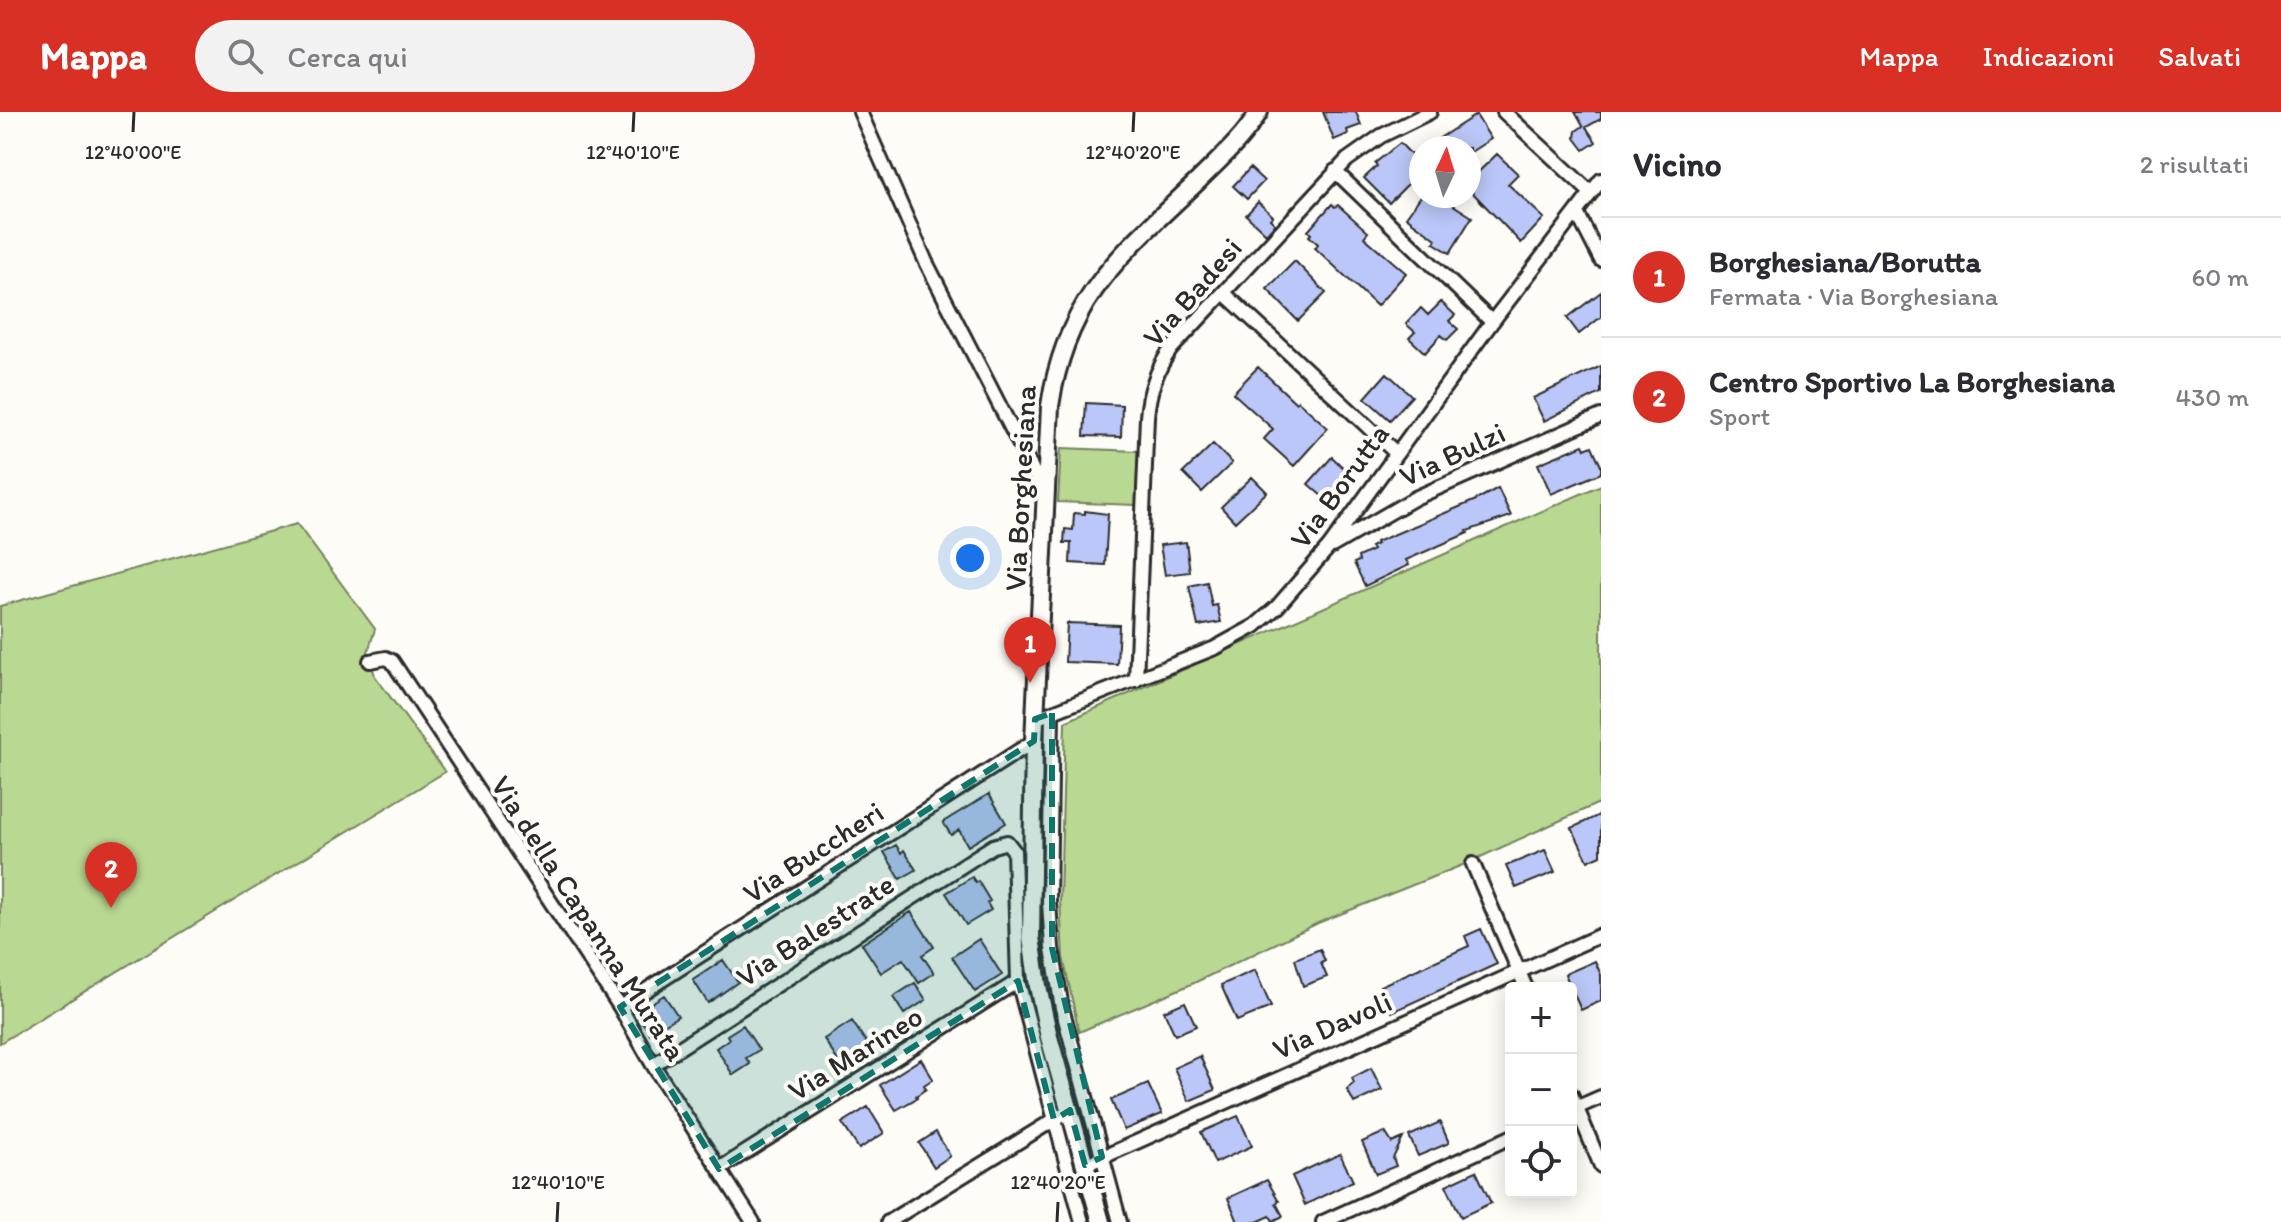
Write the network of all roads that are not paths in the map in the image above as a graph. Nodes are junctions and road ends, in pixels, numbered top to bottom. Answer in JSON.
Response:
{"nodes":[{"id":1,"x":860,"y":112,"type":"edge"},
{"id":2,"x":1259,"y":112,"type":"edge"},
{"id":3,"x":1430,"y":112,"type":"edge"},
{"id":4,"x":1504,"y":112,"type":"edge"},
{"id":5,"x":1335,"y":171,"type":"junction"},
{"id":6,"x":1601,"y":180,"type":"edge"},
{"id":7,"x":1591,"y":193,"type":"junction"},
{"id":8,"x":1577,"y":213,"type":"junction"},
{"id":9,"x":1601,"y":260,"type":"edge"},
{"id":10,"x":1224,"y":293,"type":"junction"},
{"id":11,"x":1492,"y":322,"type":"junction"},
{"id":12,"x":1601,"y":416,"type":"edge"},
{"id":13,"x":1396,"y":453,"type":"junction"},
{"id":14,"x":1045,"y":495,"type":"junction"},
{"id":15,"x":1329,"y":547,"type":"junction"},
{"id":16,"x":370,"y":661,"type":"dead end"},
{"id":17,"x":1136,"y":680,"type":"junction"},
{"id":18,"x":1052,"y":713,"type":"junction"},
{"id":19,"x":1035,"y":719,"type":"junction"},
{"id":20,"x":1034,"y":741,"type":"junction"},
{"id":21,"x":1473,"y":864,"type":"dead end"},
{"id":22,"x":1601,"y":935,"type":"edge"},
{"id":23,"x":1518,"y":970,"type":"junction"},
{"id":24,"x":1018,"y":981,"type":"junction"},
{"id":25,"x":1523,"y":982,"type":"edge"},
{"id":26,"x":620,"y":1007,"type":"junction"},
{"id":27,"x":1062,"y":1008,"type":"junction"},
{"id":28,"x":1043,"y":1013,"type":"junction"},
{"id":29,"x":653,"y":1065,"type":"junction"},
{"id":30,"x":1601,"y":1097,"type":"edge"},
{"id":31,"x":1577,"y":1108,"type":"edge"},
{"id":32,"x":1070,"y":1110,"type":"junction"},
{"id":33,"x":1577,"y":1115,"type":"edge"},
{"id":34,"x":1054,"y":1120,"type":"junction"},
{"id":35,"x":1505,"y":1140,"type":"edge"},
{"id":36,"x":1102,"y":1157,"type":"junction"},
{"id":37,"x":1085,"y":1165,"type":"junction"},
{"id":38,"x":1601,"y":1166,"type":"edge"},
{"id":39,"x":719,"y":1169,"type":"junction"},
{"id":40,"x":753,"y":1222,"type":"edge"},
{"id":41,"x":888,"y":1222,"type":"edge"},
{"id":42,"x":1082,"y":1222,"type":"edge"},
{"id":43,"x":1101,"y":1222,"type":"edge"},
{"id":44,"x":1120,"y":1222,"type":"edge"},
{"id":45,"x":1323,"y":1222,"type":"edge"}],
"edges":[{"from":1,"to":14,"type":"street"},
{"from":2,"to":14,"type":"street","name":"Via Borghesiana"},
{"from":3,"to":5,"type":"street","name":"Via Badesi"},
{"from":4,"to":7,"type":"street"},
{"from":5,"to":10,"type":"street","name":"Via Badesi"},
{"from":5,"to":11,"type":"street"},
{"from":6,"to":7,"type":"street","name":"Via Borutta"},
{"from":7,"to":8,"type":"street","name":"Via Borutta"},
{"from":8,"to":9,"type":"street"},
{"from":8,"to":11,"type":"street","name":"Via Borutta"},
{"from":10,"to":13,"type":"street"},
{"from":10,"to":17,"type":"street","name":"Via Badesi"},
{"from":11,"to":13,"type":"street","name":"Via Borutta"},
{"from":12,"to":15,"type":"street","name":"Via Bulzi"},
{"from":13,"to":15,"type":"street","name":"Via Borutta"},
{"from":14,"to":19,"type":"street","name":"Via Borghesiana"},
{"from":15,"to":17,"type":"street","name":"Via Borutta"},
{"from":16,"to":26,"type":"street","name":"Via della Capanna Murata"},
{"from":17,"to":18,"type":"street","name":"Via Borutta"},
{"from":18,"to":19,"type":"street","name":"Via Borutta"},
{"from":18,"to":27,"type":"street"},
{"from":19,"to":20,"type":"street","name":"Via Borghesiana"},
{"from":20,"to":26,"type":"street","name":"Via Buccheri"},
{"from":20,"to":28,"type":"street","name":"Via Borghesiana"},
{"from":21,"to":23,"type":"street"},
{"from":22,"to":23,"type":"street","name":"Via Davoli"},
{"from":23,"to":25,"type":"street"},
{"from":23,"to":36,"type":"street","name":"Via Davoli"},
{"from":24,"to":29,"type":"street","name":"Via Balestrate"},
{"from":24,"to":34,"type":"street"},
{"from":24,"to":39,"type":"street","name":"Via Marineo"},
{"from":26,"to":29,"type":"street","name":"Via della Capanna Murata"},
{"from":27,"to":28,"type":"street"},
{"from":27,"to":36,"type":"street"},
{"from":28,"to":32,"type":"street","name":"Via Borghesiana"},
{"from":29,"to":39,"type":"street","name":"Via della Capanna Murata"},
{"from":30,"to":31,"type":"street"},
{"from":32,"to":34,"type":"street"},
{"from":32,"to":37,"type":"street","name":"Via Borghesiana"},
{"from":33,"to":38,"type":"street"},
{"from":34,"to":41,"type":"street"},
{"from":34,"to":42,"type":"street"},
{"from":35,"to":45,"type":"street"},
{"from":36,"to":37,"type":"street","name":"Via Davoli"},
{"from":36,"to":44,"type":"street"},
{"from":37,"to":43,"type":"street","name":"Via Borghesiana"},
{"from":39,"to":40,"type":"street","name":"Via della Capanna Murata"}]}
